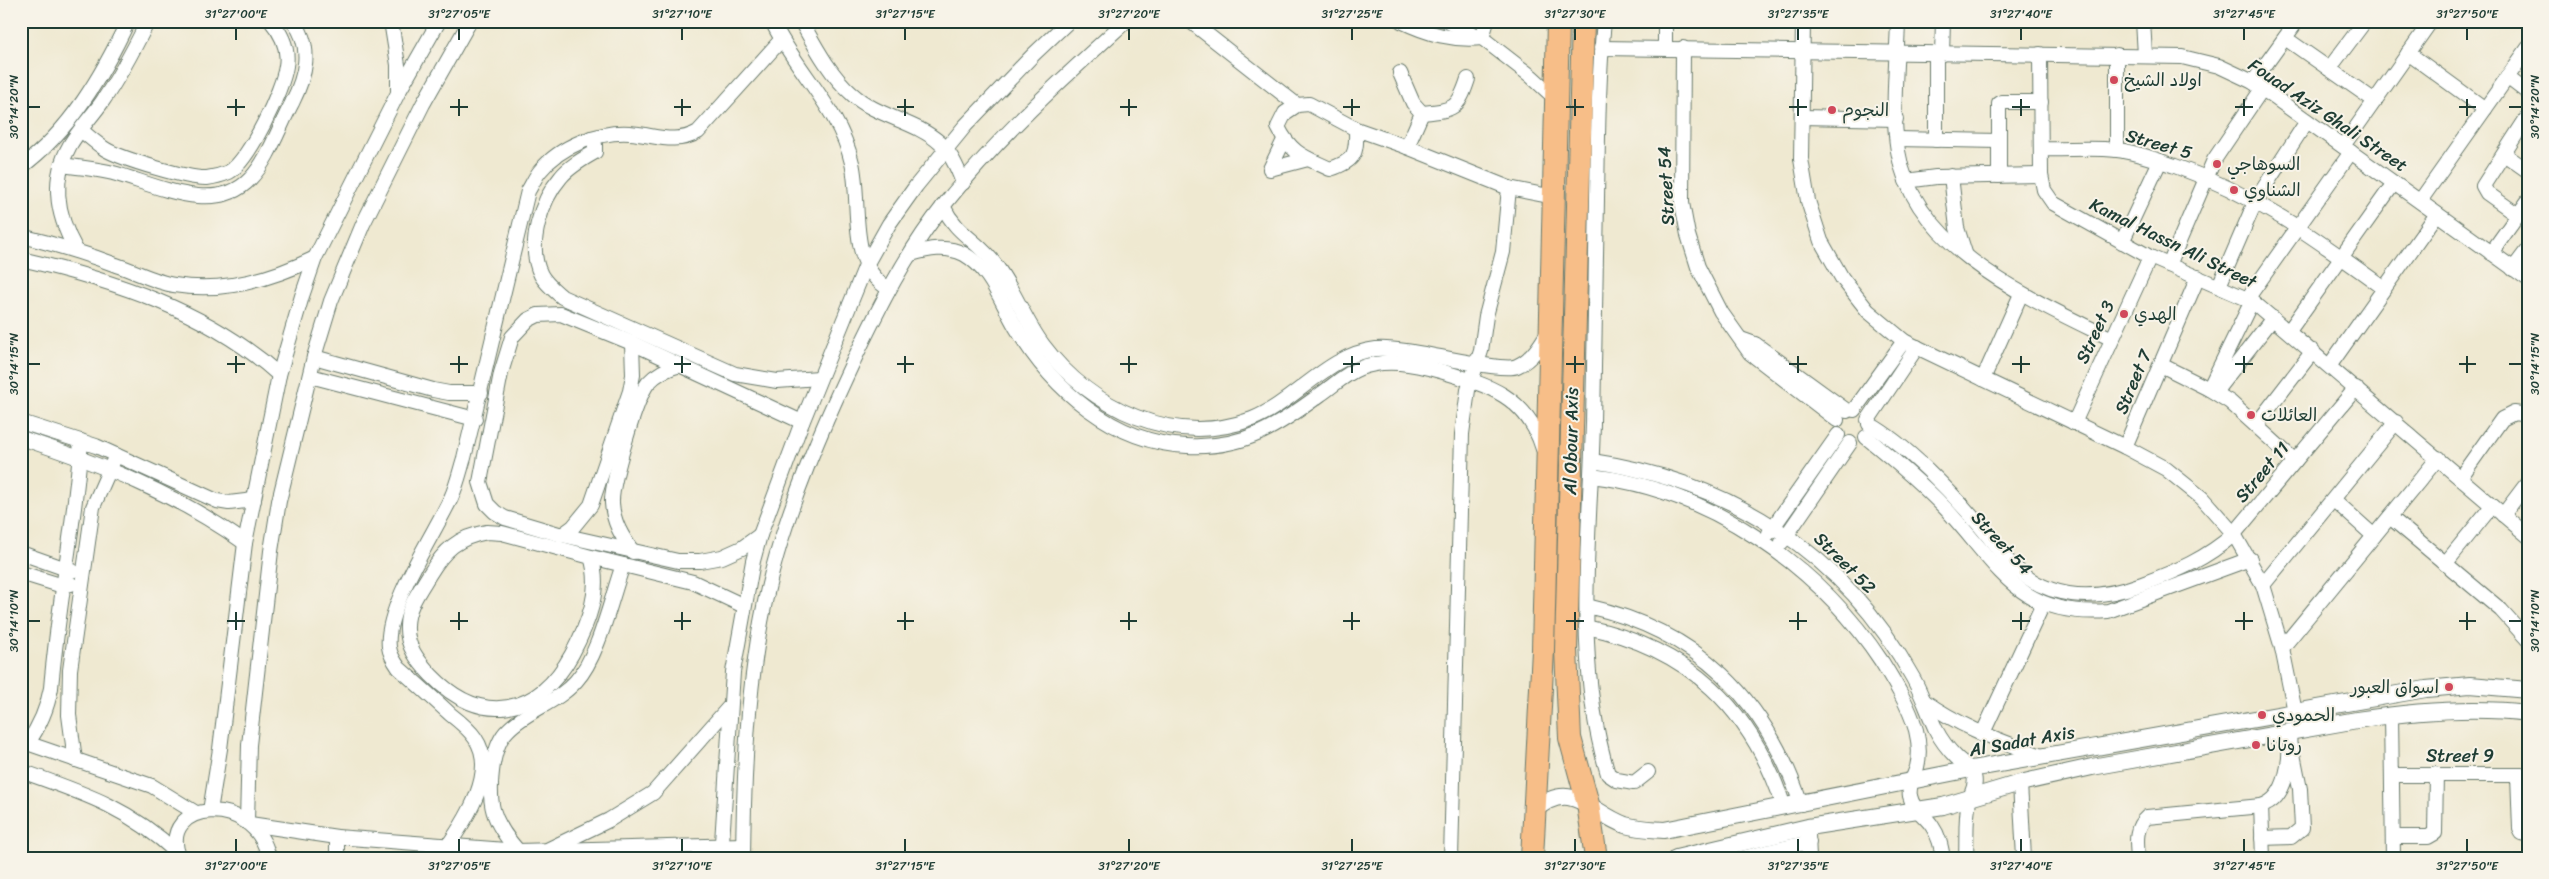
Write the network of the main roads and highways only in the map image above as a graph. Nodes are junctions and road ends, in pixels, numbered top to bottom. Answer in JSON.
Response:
{"nodes":[{"id":1,"x":1558,"y":21,"type":"edge"},
{"id":2,"x":1583,"y":21,"type":"edge"},
{"id":3,"x":1532,"y":858,"type":"edge"},
{"id":4,"x":1596,"y":858,"type":"edge"}],
"edges":[{"from":1,"to":3,"type":"highway","name":"Al Obour Axis"},
{"from":2,"to":4,"type":"highway","name":"Al Obour Axis"}]}
